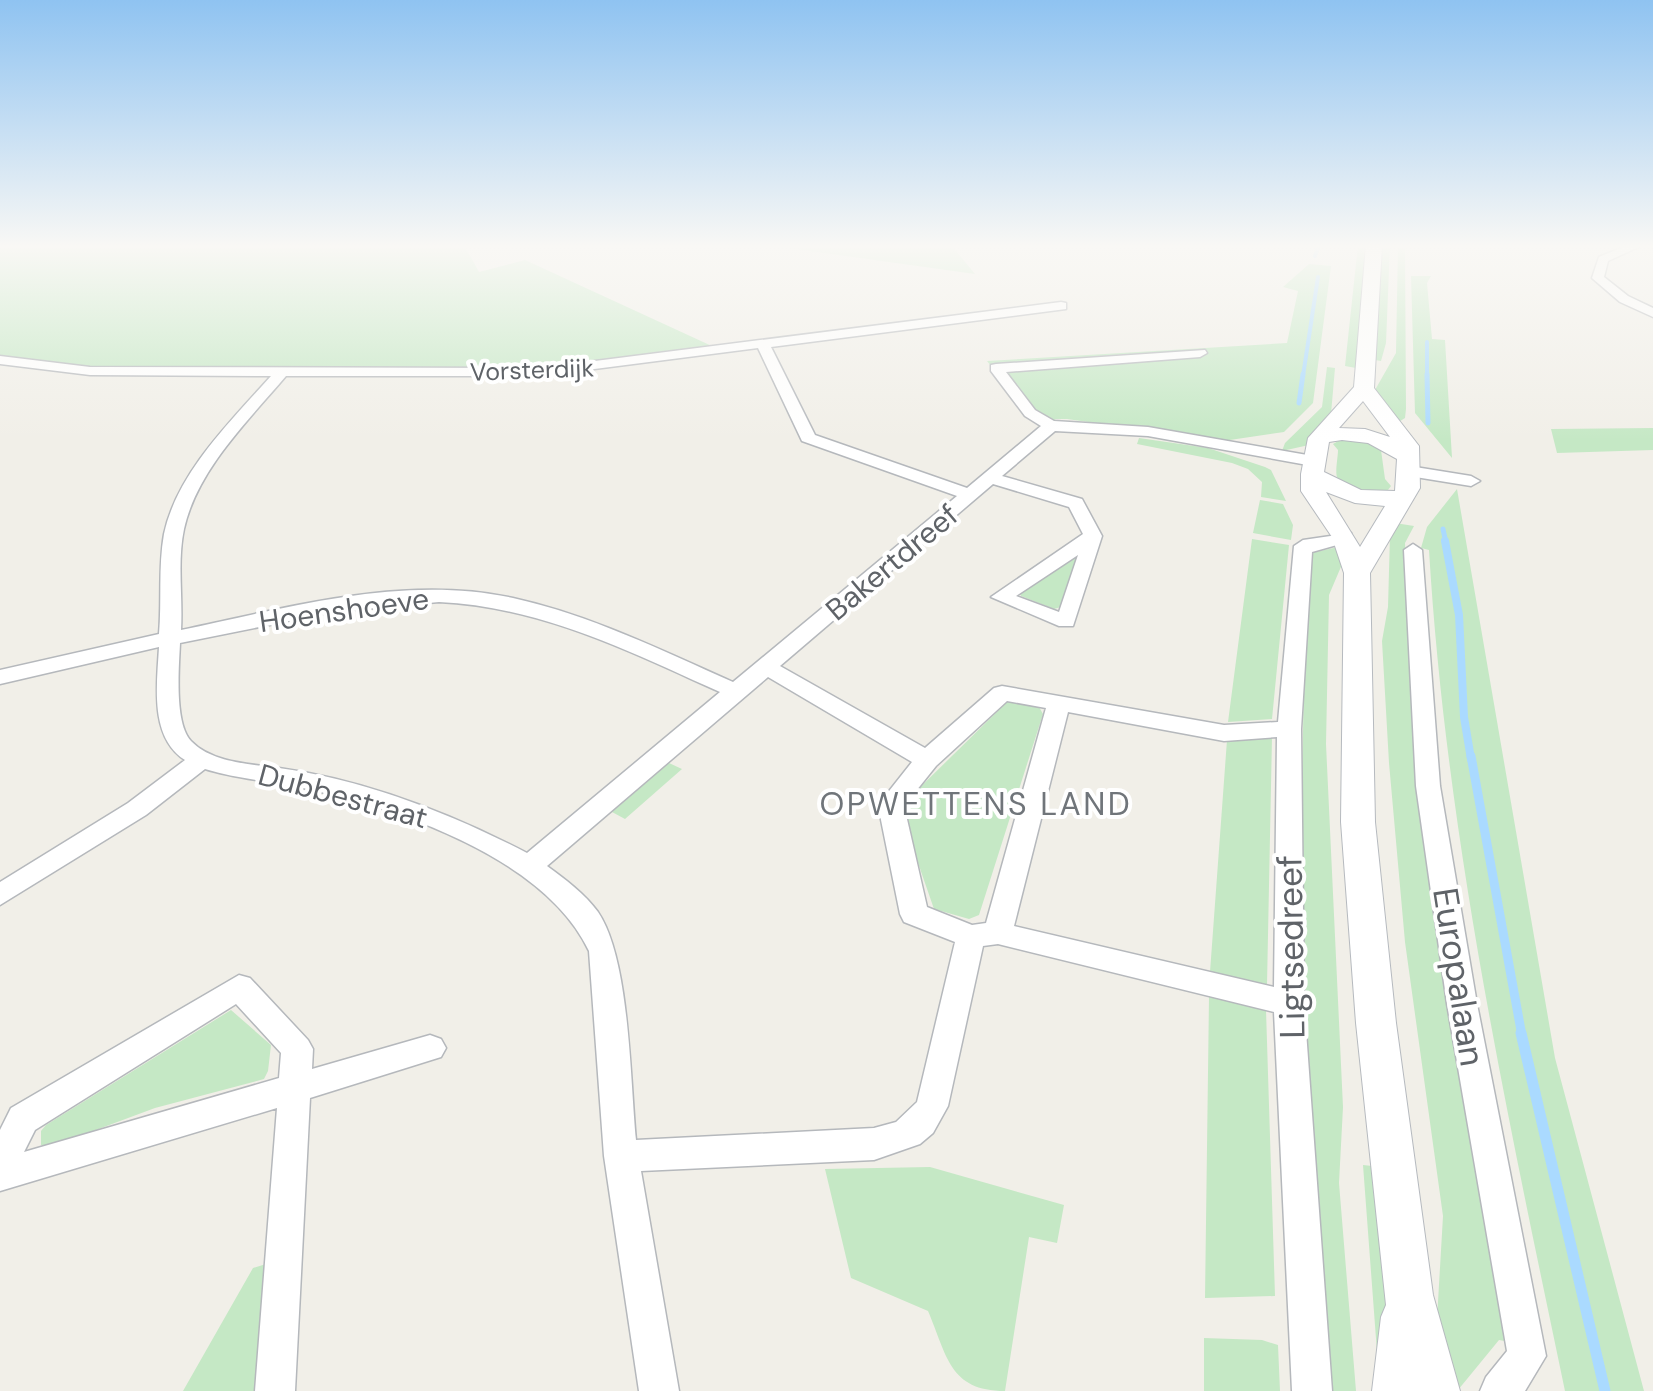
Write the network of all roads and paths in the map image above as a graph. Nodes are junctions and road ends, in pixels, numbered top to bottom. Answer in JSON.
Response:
{"nodes":[{"id":1,"x":1030,"y":310,"type":"edge"},
{"id":2,"x":1369,"y":310,"type":"edge"},
{"id":3,"x":763,"y":344,"type":"junction"},
{"id":4,"x":1200,"y":353,"type":"dead end"},
{"id":5,"x":0,"y":360,"type":"edge"},
{"id":6,"x":282,"y":373,"type":"junction"},
{"id":7,"x":1364,"y":388,"type":"junction"},
{"id":8,"x":1051,"y":426,"type":"junction"},
{"id":9,"x":1319,"y":438,"type":"junction"},
{"id":10,"x":1313,"y":468,"type":"junction"},
{"id":11,"x":1407,"y":475,"type":"junction"},
{"id":12,"x":992,"y":478,"type":"junction"},
{"id":13,"x":1471,"y":481,"type":"dead end"},
{"id":14,"x":972,"y":494,"type":"junction"},
{"id":15,"x":1093,"y":536,"type":"junction"},
{"id":16,"x":1413,"y":550,"type":"dead end"},
{"id":17,"x":1351,"y":555,"type":"junction"},
{"id":18,"x":170,"y":639,"type":"junction"},
{"id":19,"x":765,"y":666,"type":"junction"},
{"id":20,"x":0,"y":677,"type":"edge"},
{"id":21,"x":736,"y":691,"type":"junction"},
{"id":22,"x":1059,"y":702,"type":"junction"},
{"id":23,"x":1289,"y":730,"type":"junction"},
{"id":24,"x":200,"y":760,"type":"junction"},
{"id":25,"x":928,"y":760,"type":"junction"},
{"id":26,"x":528,"y":867,"type":"junction"},
{"id":27,"x":0,"y":895,"type":"edge"},
{"id":28,"x":985,"y":934,"type":"junction"},
{"id":29,"x":1289,"y":1003,"type":"junction"},
{"id":30,"x":430,"y":1048,"type":"dead end"},
{"id":31,"x":294,"y":1085,"type":"junction"},
{"id":32,"x":621,"y":1156,"type":"junction"},
{"id":33,"x":0,"y":1165,"type":"edge"},
{"id":34,"x":0,"y":1175,"type":"edge"},
{"id":35,"x":1408,"y":1294,"type":"junction"},
{"id":36,"x":274,"y":1391,"type":"edge"},
{"id":37,"x":659,"y":1391,"type":"edge"},
{"id":38,"x":1312,"y":1391,"type":"edge"},
{"id":39,"x":1399,"y":1391,"type":"edge"},
{"id":40,"x":1433,"y":1391,"type":"edge"},
{"id":41,"x":1500,"y":1391,"type":"edge"}],
"edges":[{"from":1,"to":3,"type":"street","name":"Vorsterdijk"},
{"from":2,"to":7,"type":"main road"},
{"from":3,"to":6,"type":"street","name":"Vorsterdijk"},
{"from":3,"to":14,"type":"street"},
{"from":4,"to":8,"type":"street"},
{"from":5,"to":6,"type":"street","name":"Vorsterdijk"},
{"from":6,"to":18,"type":"street"},
{"from":7,"to":9,"type":"main road"},
{"from":7,"to":11,"type":"main road"},
{"from":8,"to":10,"type":"street"},
{"from":8,"to":12,"type":"street","name":"Bakertdreef"},
{"from":9,"to":10,"type":"main road"},
{"from":9,"to":11,"type":"main road"},
{"from":10,"to":11,"type":"main road"},
{"from":10,"to":17,"type":"main road"},
{"from":11,"to":13,"type":"street"},
{"from":11,"to":17,"type":"main road"},
{"from":12,"to":14,"type":"street","name":"Bakertdreef"},
{"from":12,"to":15,"type":"street"},
{"from":14,"to":19,"type":"street","name":"Bakertdreef"},
{"from":15,"to":15,"type":"street"},
{"from":16,"to":41,"type":"street","name":"Europalaan"},
{"from":17,"to":23,"type":"street","name":"Ligtsedreef"},
{"from":17,"to":35,"type":"main road"},
{"from":18,"to":20,"type":"street","name":"Hoenshoeve"},
{"from":18,"to":21,"type":"street","name":"Hoenshoeve"},
{"from":18,"to":24,"type":"street"},
{"from":19,"to":21,"type":"street","name":"Bakertdreef"},
{"from":19,"to":25,"type":"street"},
{"from":21,"to":26,"type":"street","name":"Bakertdreef"},
{"from":22,"to":23,"type":"street"},
{"from":22,"to":25,"type":"street"},
{"from":22,"to":28,"type":"street"},
{"from":23,"to":29,"type":"street","name":"Ligtsedreef"},
{"from":24,"to":26,"type":"street","name":"Dubbestraat"},
{"from":24,"to":27,"type":"street"},
{"from":25,"to":28,"type":"street"},
{"from":26,"to":32,"type":"street","name":"Dubbestraat"},
{"from":28,"to":29,"type":"street"},
{"from":28,"to":32,"type":"street"},
{"from":29,"to":38,"type":"street","name":"Ligtsedreef"},
{"from":30,"to":31,"type":"street"},
{"from":31,"to":33,"type":"street"},
{"from":31,"to":34,"type":"street"},
{"from":31,"to":36,"type":"street"},
{"from":32,"to":37,"type":"street","name":"Dubbestraat"},
{"from":35,"to":39,"type":"main road"},
{"from":35,"to":40,"type":"main road"}]}
